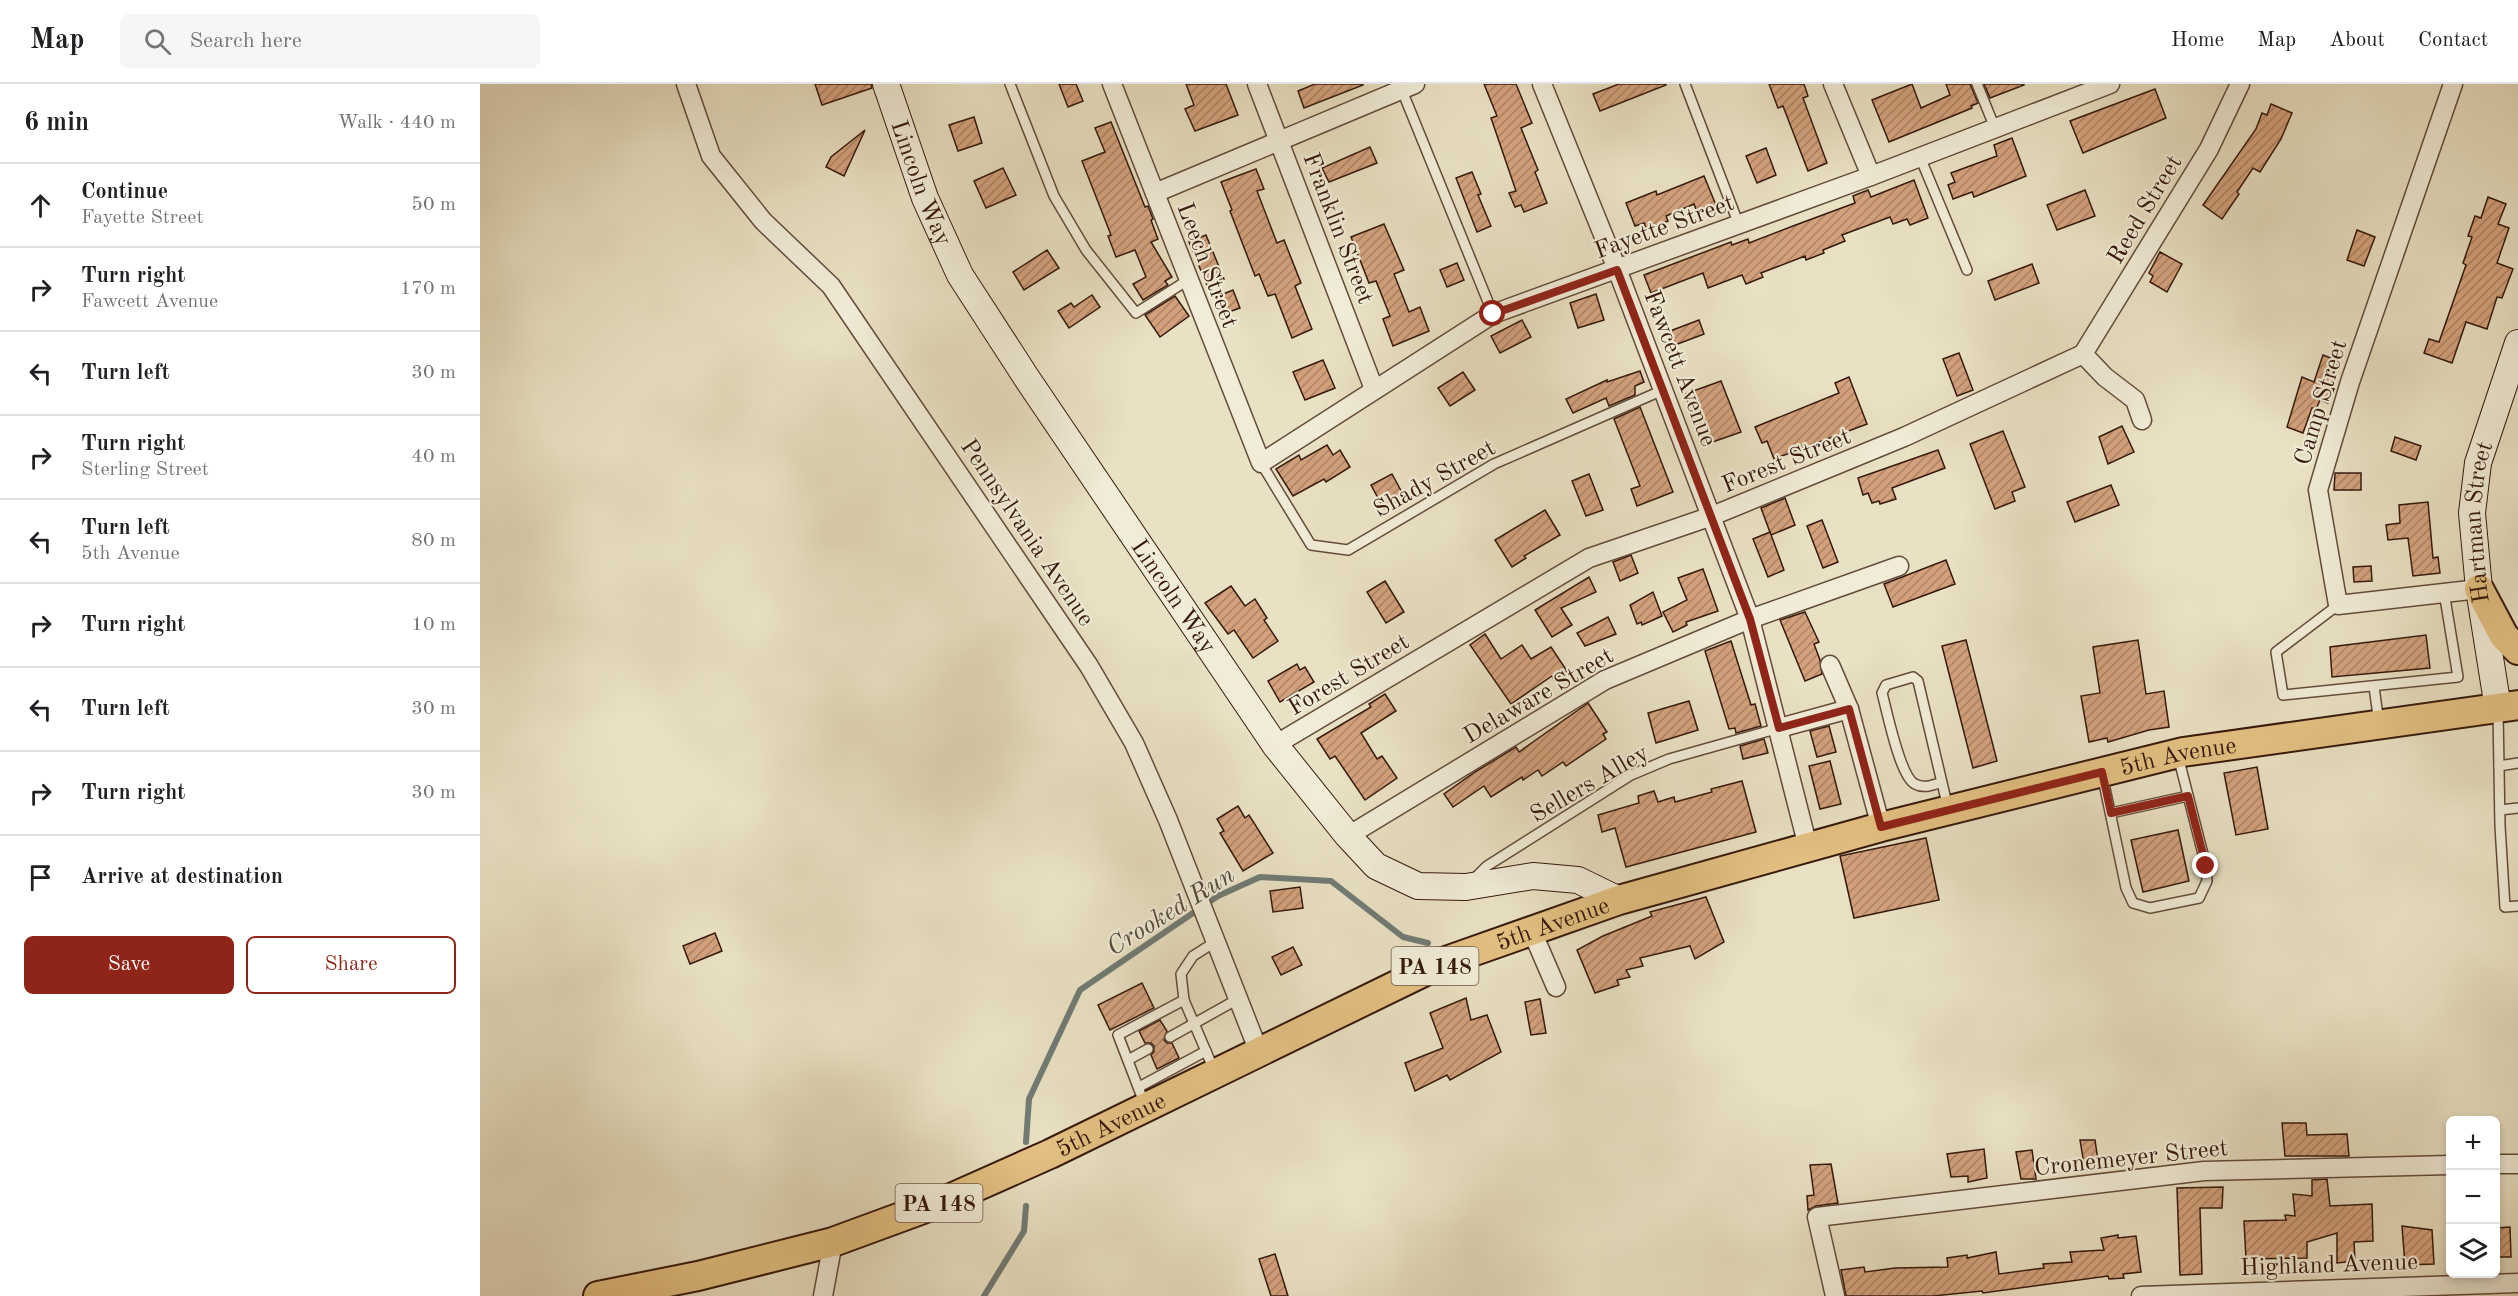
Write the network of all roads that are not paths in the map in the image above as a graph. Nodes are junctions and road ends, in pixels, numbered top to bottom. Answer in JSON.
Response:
{"nodes":[{"id":1,"x":686,"y":84,"type":"edge"},
{"id":2,"x":886,"y":84,"type":"edge"},
{"id":3,"x":1010,"y":84,"type":"edge"},
{"id":4,"x":1112,"y":84,"type":"edge"},
{"id":5,"x":1257,"y":84,"type":"edge"},
{"id":6,"x":1542,"y":84,"type":"edge"},
{"id":7,"x":1685,"y":84,"type":"edge"},
{"id":8,"x":1833,"y":84,"type":"edge"},
{"id":9,"x":1977,"y":84,"type":"edge"},
{"id":10,"x":2109,"y":84,"type":"edge"},
{"id":11,"x":2240,"y":84,"type":"edge"},
{"id":12,"x":2452,"y":84,"type":"edge"},
{"id":13,"x":1405,"y":86,"type":"edge"},
{"id":14,"x":1995,"y":128,"type":"junction"},
{"id":15,"x":1280,"y":140,"type":"junction"},
{"id":16,"x":1920,"y":157,"type":"junction"},
{"id":17,"x":1871,"y":176,"type":"junction"},
{"id":18,"x":1155,"y":193,"type":"junction"},
{"id":19,"x":1739,"y":225,"type":"junction"},
{"id":20,"x":1617,"y":270,"type":"junction"},
{"id":21,"x":1967,"y":270,"type":"dead end"},
{"id":22,"x":1188,"y":279,"type":"junction"},
{"id":23,"x":1493,"y":314,"type":"junction"},
{"id":24,"x":2518,"y":343,"type":"edge"},
{"id":25,"x":2083,"y":354,"type":"junction"},
{"id":26,"x":1374,"y":389,"type":"junction"},
{"id":27,"x":1664,"y":390,"type":"junction"},
{"id":28,"x":2142,"y":420,"type":"dead end"},
{"id":29,"x":1261,"y":463,"type":"junction"},
{"id":30,"x":1712,"y":516,"type":"junction"},
{"id":31,"x":1899,"y":566,"type":"dead end"},
{"id":32,"x":2479,"y":589,"type":"junction"},
{"id":33,"x":2444,"y":592,"type":"junction"},
{"id":34,"x":2338,"y":604,"type":"junction"},
{"id":35,"x":1750,"y":619,"type":"junction"},
{"id":36,"x":2518,"y":650,"type":"edge"},
{"id":37,"x":1830,"y":665,"type":"dead end"},
{"id":38,"x":2374,"y":687,"type":"junction"},
{"id":39,"x":2508,"y":707,"type":"edge"},
{"id":40,"x":1849,"y":709,"type":"junction"},
{"id":41,"x":2379,"y":725,"type":"junction"},
{"id":42,"x":1779,"y":728,"type":"junction"},
{"id":43,"x":1275,"y":745,"type":"junction"},
{"id":44,"x":2177,"y":753,"type":"junction"},
{"id":45,"x":2518,"y":763,"type":"edge"},
{"id":46,"x":2499,"y":766,"type":"junction"},
{"id":47,"x":2102,"y":772,"type":"junction"},
{"id":48,"x":1942,"y":782,"type":"junction"},
{"id":49,"x":2188,"y":796,"type":"junction"},
{"id":50,"x":2518,"y":808,"type":"edge"},
{"id":51,"x":1949,"y":810,"type":"junction"},
{"id":52,"x":2500,"y":810,"type":"junction"},
{"id":53,"x":2111,"y":813,"type":"junction"},
{"id":54,"x":1881,"y":827,"type":"junction"},
{"id":55,"x":1348,"y":836,"type":"junction"},
{"id":56,"x":1809,"y":847,"type":"junction"},
{"id":57,"x":1466,"y":887,"type":"junction"},
{"id":58,"x":1619,"y":900,"type":"junction"},
{"id":59,"x":2518,"y":906,"type":"edge"},
{"id":60,"x":1531,"y":929,"type":"junction"},
{"id":61,"x":1215,"y":942,"type":"junction"},
{"id":62,"x":1556,"y":987,"type":"dead end"},
{"id":63,"x":1238,"y":999,"type":"junction"},
{"id":64,"x":1184,"y":1000,"type":"junction"},
{"id":65,"x":1194,"y":1024,"type":"junction"},
{"id":66,"x":1170,"y":1038,"type":"dead end"},
{"id":67,"x":1148,"y":1049,"type":"dead end"},
{"id":68,"x":1259,"y":1052,"type":"junction"},
{"id":69,"x":1128,"y":1060,"type":"junction"},
{"id":70,"x":1211,"y":1062,"type":"junction"},
{"id":71,"x":1143,"y":1097,"type":"junction"},
{"id":72,"x":2500,"y":1164,"type":"edge"},
{"id":73,"x":2518,"y":1164,"type":"edge"},
{"id":74,"x":2446,"y":1165,"type":"edge"},
{"id":75,"x":833,"y":1242,"type":"junction"},
{"id":76,"x":2452,"y":1279,"type":"edge"},
{"id":77,"x":2518,"y":1283,"type":"edge"},
{"id":78,"x":2153,"y":1295,"type":"edge"},
{"id":79,"x":598,"y":1296,"type":"edge"},
{"id":80,"x":823,"y":1296,"type":"edge"},
{"id":81,"x":1835,"y":1296,"type":"edge"}],
"edges":[{"from":1,"to":61,"type":"street","name":"Pennsylvania Avenue"},
{"from":2,"to":43,"type":"main road","name":"Lincoln Way"},
{"from":3,"to":22,"type":"lane"},
{"from":4,"to":18,"type":"street","name":"Leech Street"},
{"from":5,"to":15,"type":"street","name":"Franklin Street"},
{"from":6,"to":20,"type":"street","name":"Fawcett Avenue"},
{"from":7,"to":19,"type":"lane"},
{"from":8,"to":17,"type":"street"},
{"from":9,"to":14,"type":"lane"},
{"from":10,"to":14,"type":"street","name":"Fayette Street"},
{"from":11,"to":25,"type":"street","name":"Reed Street"},
{"from":12,"to":34,"type":"street","name":"Camp Street"},
{"from":13,"to":15,"type":"street"},
{"from":13,"to":23,"type":"lane"},
{"from":14,"to":16,"type":"street","name":"Fayette Street"},
{"from":15,"to":18,"type":"street"},
{"from":15,"to":26,"type":"street","name":"Franklin Street"},
{"from":16,"to":17,"type":"street","name":"Fayette Street"},
{"from":16,"to":21,"type":"lane"},
{"from":17,"to":19,"type":"street","name":"Fayette Street"},
{"from":18,"to":22,"type":"street","name":"Leech Street"},
{"from":19,"to":20,"type":"street","name":"Fayette Street"},
{"from":20,"to":23,"type":"street","name":"Fayette Street"},
{"from":20,"to":27,"type":"street","name":"Fawcett Avenue"},
{"from":22,"to":29,"type":"street","name":"Leech Street"},
{"from":23,"to":26,"type":"street","name":"Fayette Street"},
{"from":24,"to":32,"type":"main road","name":"Hartman Street"},
{"from":25,"to":28,"type":"street"},
{"from":25,"to":30,"type":"street","name":"Forest Street"},
{"from":26,"to":29,"type":"street","name":"Fayette Street"},
{"from":27,"to":29,"type":"lane","name":"Shady Street"},
{"from":27,"to":30,"type":"street","name":"Fawcett Avenue"},
{"from":30,"to":35,"type":"street","name":"Fawcett Avenue"},
{"from":30,"to":43,"type":"street","name":"Forest Street"},
{"from":31,"to":35,"type":"street","name":"Delaware Street"},
{"from":32,"to":33,"type":"street"},
{"from":32,"to":36,"type":"main road"},
{"from":32,"to":39,"type":"main road","name":"Hartman Street"},
{"from":33,"to":34,"type":"street"},
{"from":33,"to":38,"type":"lane"},
{"from":34,"to":38,"type":"lane"},
{"from":35,"to":42,"type":"street","name":"Fawcett Avenue"},
{"from":35,"to":55,"type":"street","name":"Delaware Street"},
{"from":37,"to":40,"type":"street"},
{"from":38,"to":41,"type":"lane"},
{"from":39,"to":41,"type":"main road","name":"5th Avenue","number":"PA 148"},
{"from":39,"to":46,"type":"lane"},
{"from":40,"to":42,"type":"street"},
{"from":40,"to":54,"type":"street"},
{"from":41,"to":44,"type":"main road","name":"5th Avenue","number":"PA 148"},
{"from":42,"to":56,"type":"street","name":"Fawcett Avenue"},
{"from":42,"to":57,"type":"lane","name":"Sellers Alley"},
{"from":43,"to":55,"type":"main road","name":"Lincoln Way"},
{"from":44,"to":47,"type":"main road","name":"5th Avenue","number":"PA 148"},
{"from":44,"to":49,"type":"lane"},
{"from":45,"to":46,"type":"lane"},
{"from":46,"to":52,"type":"lane"},
{"from":47,"to":51,"type":"main road","name":"5th Avenue","number":"PA 148"},
{"from":47,"to":53,"type":"lane"},
{"from":48,"to":48,"type":"lane"},
{"from":48,"to":51,"type":"lane"},
{"from":49,"to":53,"type":"lane"},
{"from":49,"to":53,"type":"lane"},
{"from":50,"to":52,"type":"lane"},
{"from":51,"to":54,"type":"main road","name":"5th Avenue","number":"PA 148"},
{"from":52,"to":59,"type":"lane"},
{"from":54,"to":56,"type":"main road","name":"5th Avenue","number":"PA 148"},
{"from":55,"to":57,"type":"main road","name":"Lincoln Way"},
{"from":56,"to":58,"type":"main road","name":"5th Avenue","number":"PA 148"},
{"from":57,"to":58,"type":"main road","name":"Lincoln Way"},
{"from":58,"to":60,"type":"main road","name":"5th Avenue","number":"PA 148"},
{"from":60,"to":62,"type":"street"},
{"from":60,"to":68,"type":"main road","name":"5th Avenue","number":"PA 148"},
{"from":61,"to":63,"type":"street","name":"Pennsylvania Avenue"},
{"from":61,"to":64,"type":"lane"},
{"from":63,"to":65,"type":"lane"},
{"from":63,"to":68,"type":"street","name":"Pennsylvania Avenue"},
{"from":64,"to":65,"type":"lane"},
{"from":64,"to":69,"type":"lane"},
{"from":65,"to":66,"type":"lane"},
{"from":65,"to":70,"type":"lane"},
{"from":67,"to":69,"type":"lane"},
{"from":68,"to":70,"type":"main road","name":"5th Avenue","number":"PA 148"},
{"from":69,"to":71,"type":"lane"},
{"from":70,"to":71,"type":"main road","name":"5th Avenue","number":"PA 148"},
{"from":71,"to":75,"type":"main road","name":"5th Avenue","number":"PA 148"},
{"from":72,"to":73,"type":"street"},
{"from":74,"to":81,"type":"street","name":"Cronemeyer Street"},
{"from":75,"to":79,"type":"main road","name":"5th Avenue","number":"PA 148"},
{"from":75,"to":80,"type":"street"},
{"from":76,"to":77,"type":"street","name":"Highland Avenue"},
{"from":76,"to":78,"type":"street","name":"Highland Avenue"}]}
